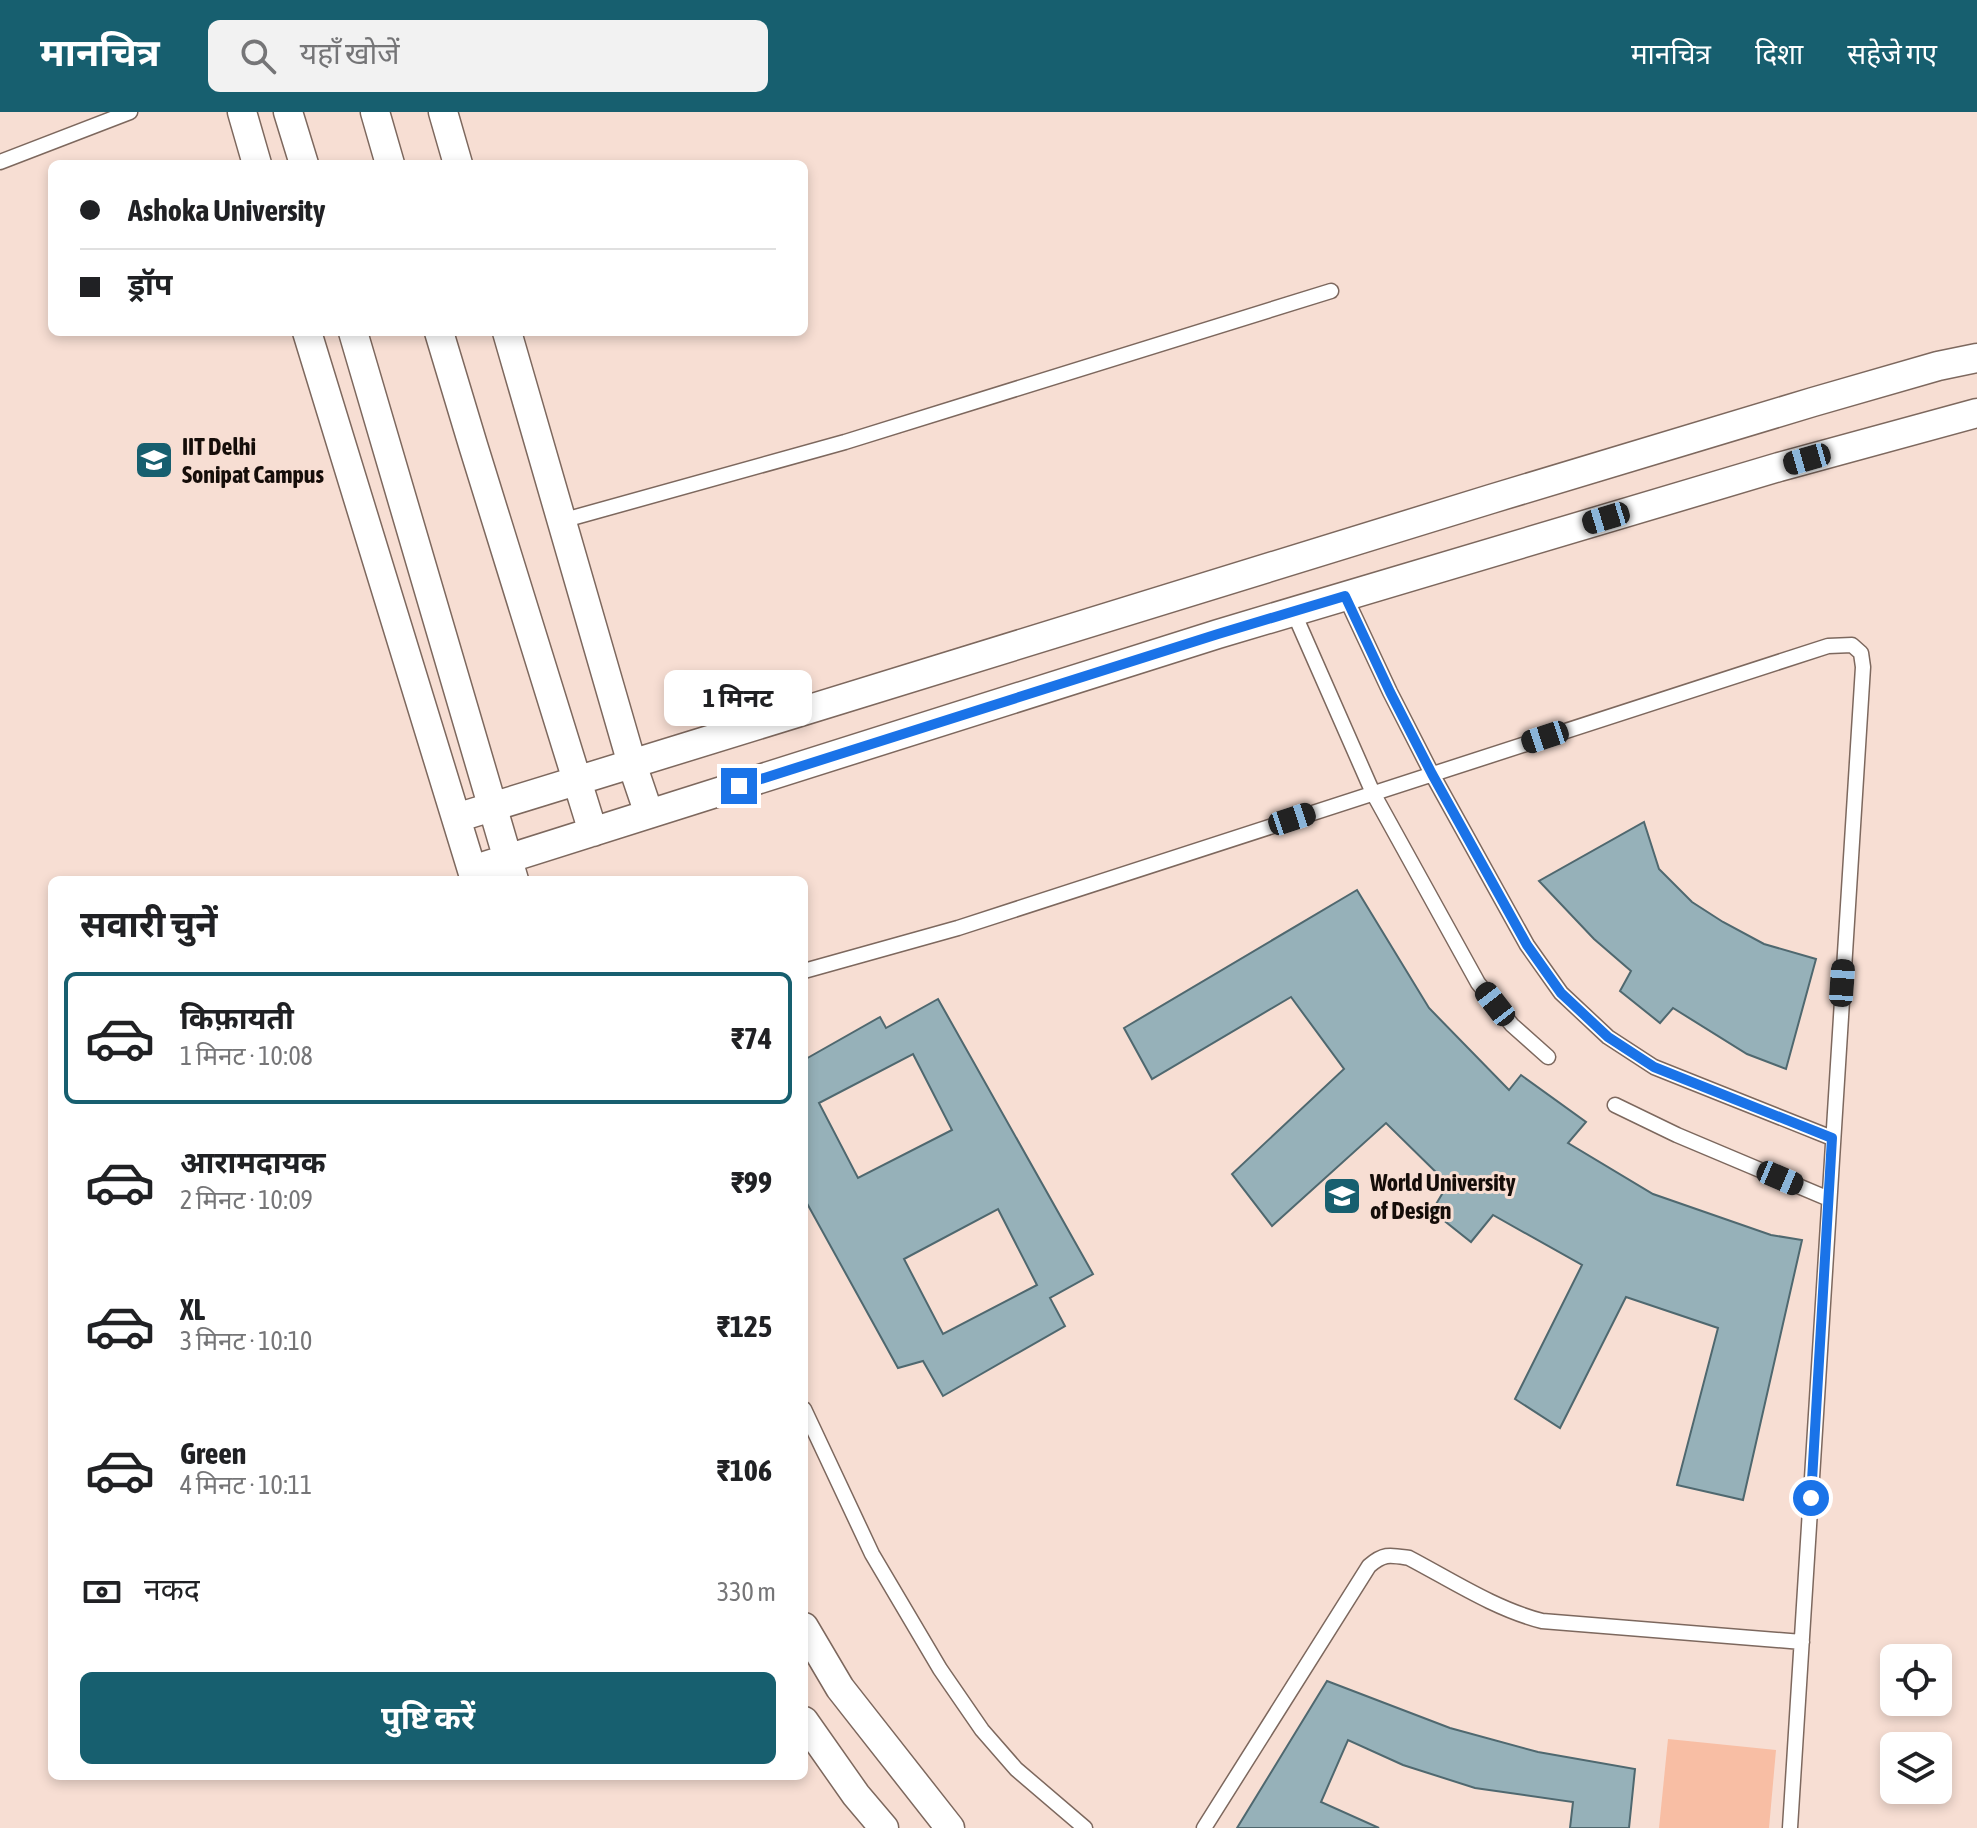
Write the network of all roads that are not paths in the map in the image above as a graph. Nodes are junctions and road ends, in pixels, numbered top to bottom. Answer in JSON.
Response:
{"nodes":[{"id":1,"x":242,"y":112,"type":"edge"},
{"id":2,"x":288,"y":112,"type":"edge"},
{"id":3,"x":375,"y":112,"type":"edge"},
{"id":4,"x":443,"y":112,"type":"edge"},
{"id":5,"x":126,"y":113,"type":"edge"},
{"id":6,"x":256,"y":160,"type":"edge"},
{"id":7,"x":303,"y":160,"type":"edge"},
{"id":8,"x":389,"y":160,"type":"edge"},
{"id":9,"x":457,"y":160,"type":"edge"},
{"id":10,"x":0,"y":162,"type":"edge"},
{"id":11,"x":1331,"y":291,"type":"dead end"},
{"id":12,"x":308,"y":336,"type":"edge"},
{"id":13,"x":354,"y":336,"type":"edge"},
{"id":14,"x":440,"y":336,"type":"edge"},
{"id":15,"x":508,"y":336,"type":"edge"},
{"id":16,"x":1977,"y":358,"type":"edge"},
{"id":17,"x":1977,"y":413,"type":"edge"},
{"id":18,"x":561,"y":521,"type":"junction"},
{"id":19,"x":1345,"y":596,"type":"junction"},
{"id":20,"x":1293,"y":611,"type":"junction"},
{"id":21,"x":632,"y":764,"type":"junction"},
{"id":22,"x":1432,"y":774,"type":"junction"},
{"id":23,"x":576,"y":781,"type":"junction"},
{"id":24,"x":1373,"y":793,"type":"junction"},
{"id":25,"x":492,"y":807,"type":"junction"},
{"id":26,"x":649,"y":814,"type":"junction"},
{"id":27,"x":456,"y":818,"type":"junction"},
{"id":28,"x":593,"y":832,"type":"junction"},
{"id":29,"x":511,"y":869,"type":"edge"},
{"id":30,"x":473,"y":875,"type":"edge"},
{"id":31,"x":808,"y":970,"type":"edge"},
{"id":32,"x":1548,"y":1057,"type":"dead end"},
{"id":33,"x":1615,"y":1105,"type":"dead end"},
{"id":34,"x":1832,"y":1138,"type":"junction"},
{"id":35,"x":1829,"y":1199,"type":"junction"},
{"id":36,"x":808,"y":1418,"type":"edge"},
{"id":37,"x":808,"y":1634,"type":"edge"},
{"id":38,"x":1802,"y":1642,"type":"junction"},
{"id":39,"x":808,"y":1727,"type":"edge"},
{"id":40,"x":884,"y":1828,"type":"edge"},
{"id":41,"x":950,"y":1828,"type":"edge"},
{"id":42,"x":1085,"y":1828,"type":"edge"},
{"id":43,"x":1204,"y":1828,"type":"edge"},
{"id":44,"x":1790,"y":1828,"type":"edge"}],
"edges":[{"from":1,"to":6,"type":"street"},
{"from":2,"to":7,"type":"street"},
{"from":3,"to":8,"type":"street"},
{"from":4,"to":9,"type":"street"},
{"from":5,"to":10,"type":"lane"},
{"from":11,"to":18,"type":"lane"},
{"from":12,"to":27,"type":"street"},
{"from":13,"to":25,"type":"street"},
{"from":14,"to":23,"type":"street"},
{"from":15,"to":18,"type":"street"},
{"from":16,"to":21,"type":"street"},
{"from":17,"to":19,"type":"street"},
{"from":18,"to":21,"type":"street"},
{"from":19,"to":20,"type":"street"},
{"from":19,"to":22,"type":"lane"},
{"from":20,"to":24,"type":"lane"},
{"from":20,"to":26,"type":"street"},
{"from":21,"to":23,"type":"street"},
{"from":21,"to":26,"type":"street"},
{"from":22,"to":24,"type":"lane"},
{"from":22,"to":34,"type":"lane"},
{"from":22,"to":34,"type":"lane"},
{"from":23,"to":25,"type":"street"},
{"from":23,"to":28,"type":"street"},
{"from":24,"to":31,"type":"lane"},
{"from":24,"to":32,"type":"lane"},
{"from":25,"to":27,"type":"street"},
{"from":25,"to":29,"type":"street"},
{"from":26,"to":28,"type":"street"},
{"from":27,"to":30,"type":"street"},
{"from":28,"to":29,"type":"street"},
{"from":29,"to":30,"type":"street"},
{"from":33,"to":35,"type":"lane"},
{"from":34,"to":35,"type":"lane"},
{"from":35,"to":38,"type":"lane"},
{"from":36,"to":42,"type":"lane"},
{"from":37,"to":41,"type":"street"},
{"from":38,"to":43,"type":"lane"},
{"from":38,"to":44,"type":"lane"},
{"from":39,"to":40,"type":"street"}]}
